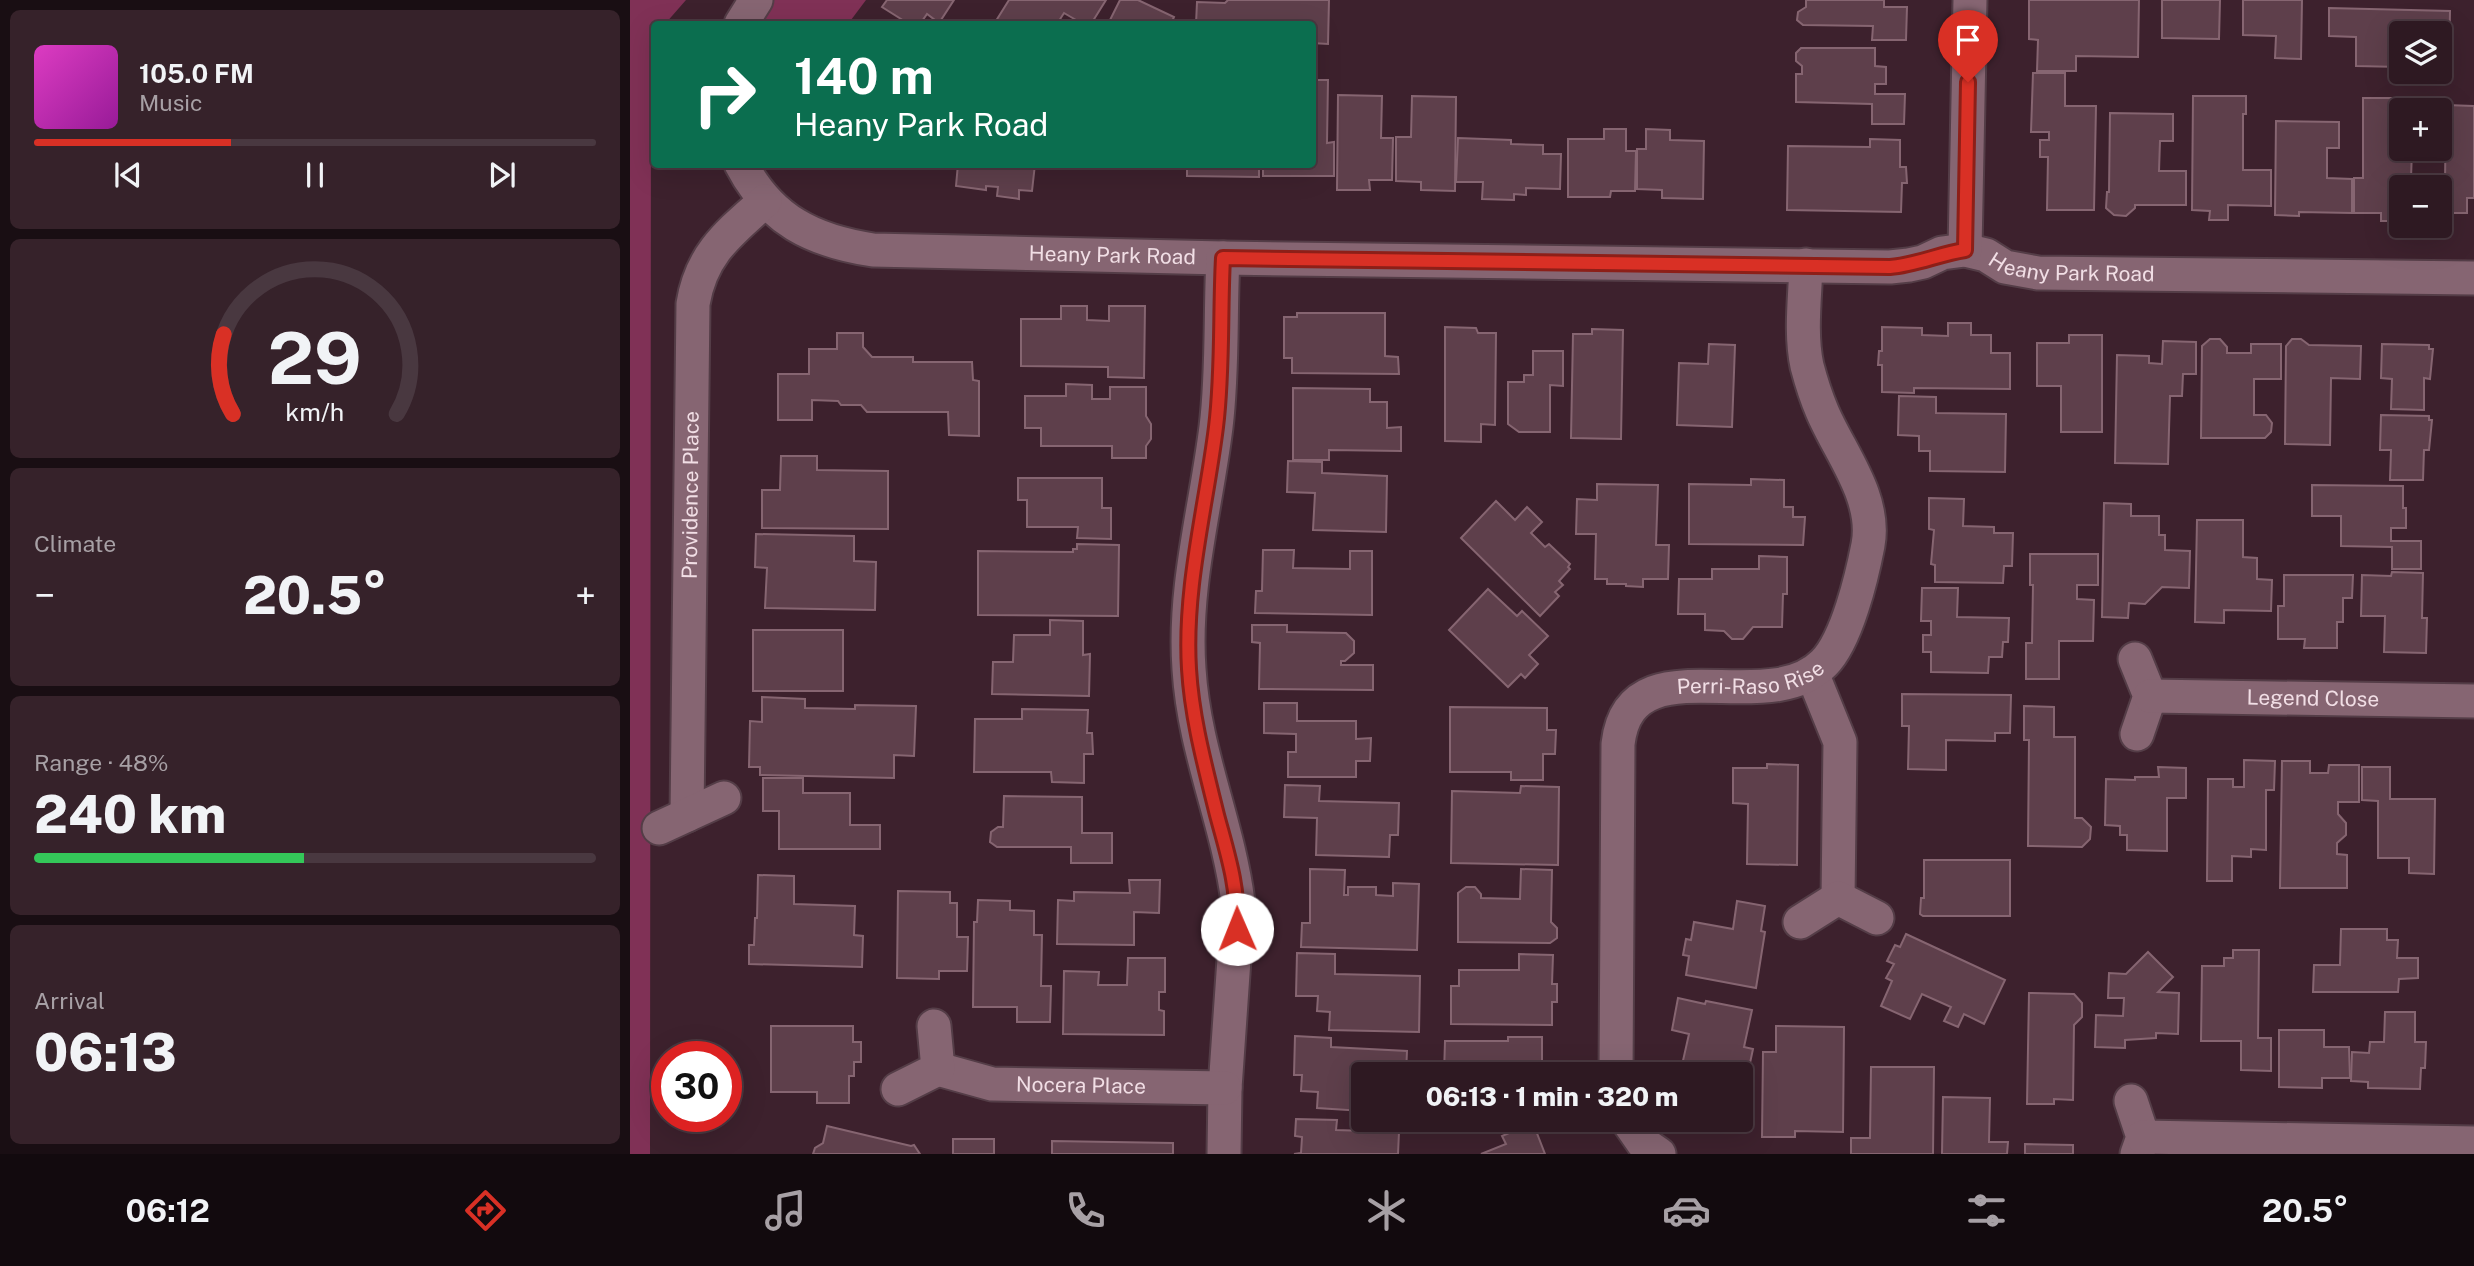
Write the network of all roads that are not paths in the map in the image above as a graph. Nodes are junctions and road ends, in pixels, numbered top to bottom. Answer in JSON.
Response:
{"nodes":[{"id":1,"x":756,"y":0,"type":"edge"},
{"id":2,"x":1970,"y":0,"type":"edge"},
{"id":3,"x":743,"y":21,"type":"edge"},
{"id":4,"x":744,"y":168,"type":"edge"},
{"id":5,"x":765,"y":201,"type":"junction"},
{"id":6,"x":1965,"y":250,"type":"junction"},
{"id":7,"x":1223,"y":258,"type":"junction"},
{"id":8,"x":1806,"y":265,"type":"junction"},
{"id":9,"x":2474,"y":278,"type":"edge"},
{"id":10,"x":2135,"y":659,"type":"dead end"},
{"id":11,"x":1812,"y":673,"type":"junction"},
{"id":12,"x":2150,"y":696,"type":"junction"},
{"id":13,"x":2474,"y":701,"type":"edge"},
{"id":14,"x":2137,"y":734,"type":"dead end"},
{"id":15,"x":724,"y":799,"type":"dead end"},
{"id":16,"x":1839,"y":898,"type":"junction"},
{"id":17,"x":1877,"y":918,"type":"dead end"},
{"id":18,"x":1800,"y":922,"type":"dead end"},
{"id":19,"x":934,"y":1026,"type":"dead end"},
{"id":20,"x":1616,"y":1062,"type":"edge"},
{"id":21,"x":938,"y":1069,"type":"junction"},
{"id":22,"x":1226,"y":1088,"type":"junction"},
{"id":23,"x":898,"y":1089,"type":"dead end"},
{"id":24,"x":2131,"y":1101,"type":"dead end"},
{"id":25,"x":1635,"y":1132,"type":"edge"},
{"id":26,"x":2474,"y":1143,"type":"edge"},
{"id":27,"x":2140,"y":1145,"type":"edge"},
{"id":28,"x":1224,"y":1154,"type":"edge"},
{"id":29,"x":1659,"y":1154,"type":"edge"}],
"edges":[{"from":1,"to":3,"type":"street"},
{"from":2,"to":6,"type":"street"},
{"from":4,"to":5,"type":"street","name":"Heany Park Road"},
{"from":5,"to":7,"type":"street","name":"Heany Park Road"},
{"from":5,"to":15,"type":"street","name":"Providence Place"},
{"from":6,"to":8,"type":"street","name":"Heany Park Road"},
{"from":6,"to":9,"type":"street","name":"Heany Park Road"},
{"from":7,"to":8,"type":"street","name":"Heany Park Road"},
{"from":7,"to":22,"type":"street"},
{"from":8,"to":11,"type":"street","name":"Perri-Raso Rise"},
{"from":10,"to":12,"type":"street"},
{"from":11,"to":16,"type":"street"},
{"from":11,"to":20,"type":"street","name":"Perri-Raso Rise"},
{"from":12,"to":13,"type":"street","name":"Legend Close"},
{"from":12,"to":14,"type":"street"},
{"from":16,"to":17,"type":"street"},
{"from":16,"to":18,"type":"street"},
{"from":19,"to":21,"type":"street"},
{"from":21,"to":22,"type":"street","name":"Nocera Place"},
{"from":21,"to":23,"type":"street"},
{"from":22,"to":28,"type":"street"},
{"from":24,"to":27,"type":"street"},
{"from":25,"to":29,"type":"street"},
{"from":26,"to":27,"type":"street"}]}
